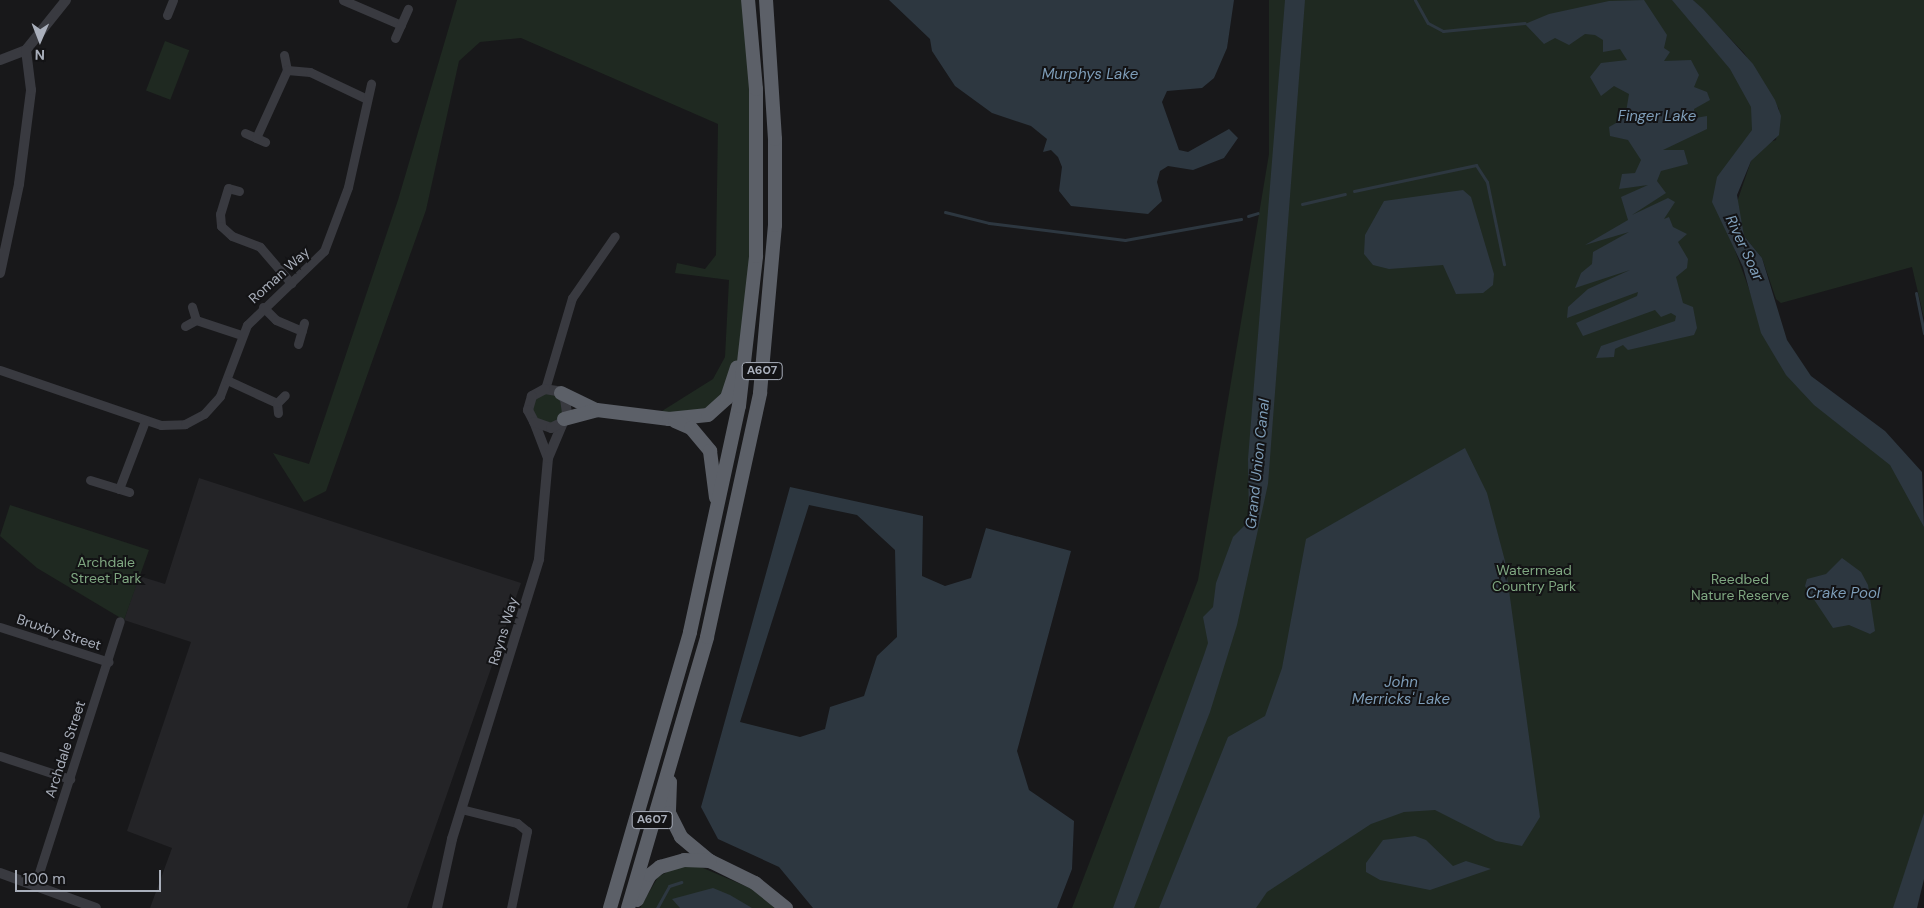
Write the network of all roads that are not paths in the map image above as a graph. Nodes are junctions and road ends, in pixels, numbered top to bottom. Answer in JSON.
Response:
{"nodes":[{"id":1,"x":66,"y":0,"type":"edge"},
{"id":2,"x":173,"y":0,"type":"edge"},
{"id":3,"x":342,"y":0,"type":"edge"},
{"id":4,"x":748,"y":0,"type":"edge"},
{"id":5,"x":766,"y":0,"type":"edge"},
{"id":6,"x":408,"y":9,"type":"dead end"},
{"id":7,"x":167,"y":16,"type":"dead end"},
{"id":8,"x":401,"y":25,"type":"junction"},
{"id":9,"x":395,"y":38,"type":"dead end"},
{"id":10,"x":26,"y":50,"type":"junction"},
{"id":11,"x":284,"y":55,"type":"dead end"},
{"id":12,"x":0,"y":60,"type":"edge"},
{"id":13,"x":287,"y":70,"type":"junction"},
{"id":14,"x":371,"y":84,"type":"dead end"},
{"id":15,"x":365,"y":98,"type":"junction"},
{"id":16,"x":244,"y":134,"type":"dead end"},
{"id":17,"x":256,"y":138,"type":"junction"},
{"id":18,"x":265,"y":142,"type":"dead end"},
{"id":19,"x":238,"y":191,"type":"dead end"},
{"id":20,"x":615,"y":236,"type":"dead end"},
{"id":21,"x":0,"y":274,"type":"edge"},
{"id":22,"x":292,"y":283,"type":"junction"},
{"id":23,"x":192,"y":307,"type":"dead end"},
{"id":24,"x":263,"y":307,"type":"junction"},
{"id":25,"x":196,"y":320,"type":"junction"},
{"id":26,"x":750,"y":321,"type":"junction"},
{"id":27,"x":185,"y":326,"type":"dead end"},
{"id":28,"x":241,"y":335,"type":"junction"},
{"id":29,"x":298,"y":344,"type":"dead end"},
{"id":30,"x":0,"y":370,"type":"edge"},
{"id":31,"x":227,"y":380,"type":"junction"},
{"id":32,"x":545,"y":389,"type":"junction"},
{"id":33,"x":560,"y":393,"type":"junction"},
{"id":34,"x":285,"y":395,"type":"dead end"},
{"id":35,"x":277,"y":402,"type":"junction"},
{"id":36,"x":597,"y":410,"type":"junction"},
{"id":37,"x":278,"y":414,"type":"dead end"},
{"id":38,"x":669,"y":419,"type":"junction"},
{"id":39,"x":563,"y":420,"type":"junction"},
{"id":40,"x":145,"y":421,"type":"junction"},
{"id":41,"x":534,"y":422,"type":"junction"},
{"id":42,"x":548,"y":458,"type":"junction"},
{"id":43,"x":90,"y":480,"type":"dead end"},
{"id":44,"x":119,"y":489,"type":"junction"},
{"id":45,"x":128,"y":492,"type":"dead end"},
{"id":46,"x":714,"y":532,"type":"junction"},
{"id":47,"x":120,"y":621,"type":"dead end"},
{"id":48,"x":0,"y":627,"type":"edge"},
{"id":49,"x":109,"y":662,"type":"junction"},
{"id":50,"x":678,"y":732,"type":"junction"},
{"id":51,"x":0,"y":756,"type":"edge"},
{"id":52,"x":70,"y":779,"type":"junction"},
{"id":53,"x":461,"y":809,"type":"junction"},
{"id":54,"x":710,"y":861,"type":"junction"},
{"id":55,"x":0,"y":873,"type":"edge"},
{"id":56,"x":34,"y":885,"type":"junction"},
{"id":57,"x":96,"y":908,"type":"edge"},
{"id":58,"x":437,"y":908,"type":"edge"},
{"id":59,"x":511,"y":908,"type":"edge"},
{"id":60,"x":610,"y":908,"type":"edge"},
{"id":61,"x":628,"y":908,"type":"edge"},
{"id":62,"x":634,"y":908,"type":"edge"},
{"id":63,"x":786,"y":908,"type":"edge"}],
"edges":[{"from":1,"to":10,"type":"street"},
{"from":2,"to":7,"type":"street"},
{"from":3,"to":8,"type":"street"},
{"from":4,"to":26,"type":"highway","number":"A607"},
{"from":5,"to":50,"type":"highway","number":"A607"},
{"from":6,"to":8,"type":"street"},
{"from":8,"to":9,"type":"street"},
{"from":10,"to":12,"type":"street"},
{"from":10,"to":21,"type":"street"},
{"from":11,"to":13,"type":"street"},
{"from":13,"to":15,"type":"street"},
{"from":13,"to":17,"type":"street"},
{"from":14,"to":15,"type":"street","name":"Roman Way"},
{"from":15,"to":22,"type":"street","name":"Roman Way"},
{"from":16,"to":17,"type":"street"},
{"from":17,"to":18,"type":"street"},
{"from":19,"to":22,"type":"street"},
{"from":20,"to":32,"type":"street"},
{"from":22,"to":24,"type":"street","name":"Roman Way"},
{"from":23,"to":25,"type":"street"},
{"from":24,"to":28,"type":"street","name":"Roman Way"},
{"from":24,"to":29,"type":"street"},
{"from":25,"to":27,"type":"street"},
{"from":25,"to":28,"type":"street"},
{"from":26,"to":38,"type":"highway"},
{"from":26,"to":46,"type":"highway","number":"A607"},
{"from":28,"to":31,"type":"street","name":"Roman Way"},
{"from":30,"to":40,"type":"street","name":"Roman Way"},
{"from":31,"to":35,"type":"street"},
{"from":31,"to":40,"type":"street","name":"Roman Way"},
{"from":32,"to":33,"type":"street"},
{"from":32,"to":41,"type":"street"},
{"from":33,"to":36,"type":"highway"},
{"from":33,"to":39,"type":"street"},
{"from":34,"to":35,"type":"street"},
{"from":35,"to":37,"type":"street"},
{"from":36,"to":38,"type":"highway"},
{"from":36,"to":39,"type":"highway"},
{"from":38,"to":46,"type":"highway"},
{"from":39,"to":41,"type":"street"},
{"from":39,"to":42,"type":"street","name":"Rayns Way"},
{"from":40,"to":44,"type":"street"},
{"from":41,"to":42,"type":"street","name":"Rayns Way"},
{"from":42,"to":53,"type":"street","name":"Rayns Way"},
{"from":43,"to":44,"type":"street"},
{"from":44,"to":45,"type":"street"},
{"from":46,"to":60,"type":"highway","number":"A607"},
{"from":47,"to":49,"type":"street","name":"Archdale Street"},
{"from":48,"to":49,"type":"street","name":"Bruxby Street"},
{"from":49,"to":52,"type":"street","name":"Archdale Street"},
{"from":50,"to":54,"type":"highway"},
{"from":50,"to":61,"type":"highway","number":"A607"},
{"from":51,"to":52,"type":"street"},
{"from":52,"to":56,"type":"street","name":"Archdale Street"},
{"from":53,"to":58,"type":"street","name":"Rayns Way"},
{"from":53,"to":59,"type":"street"},
{"from":54,"to":62,"type":"highway"},
{"from":54,"to":63,"type":"highway"},
{"from":55,"to":56,"type":"street"},
{"from":56,"to":57,"type":"street"}]}
